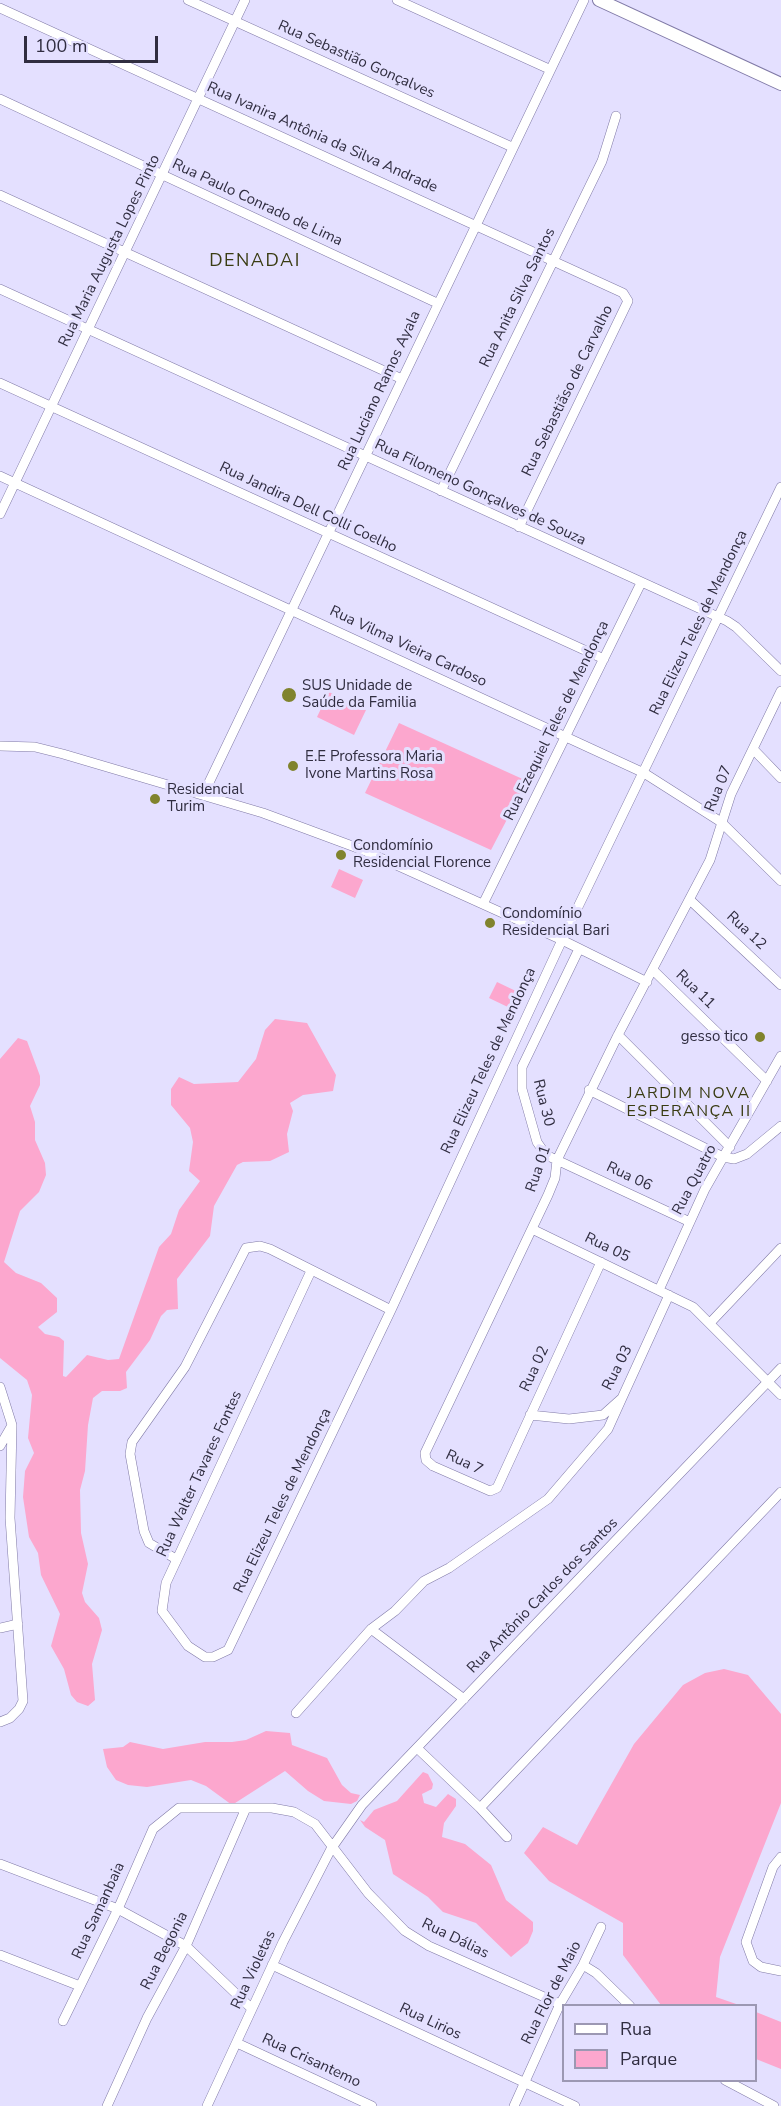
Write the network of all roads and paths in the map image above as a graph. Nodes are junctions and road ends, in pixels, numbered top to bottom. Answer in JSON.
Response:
{"nodes":[{"id":1,"x":188,"y":0,"type":"edge"},
{"id":2,"x":245,"y":0,"type":"edge"},
{"id":3,"x":396,"y":0,"type":"edge"},
{"id":4,"x":584,"y":0,"type":"edge"},
{"id":5,"x":599,"y":0,"type":"edge"},
{"id":6,"x":0,"y":8,"type":"edge"},
{"id":7,"x":234,"y":21,"type":"junction"},
{"id":8,"x":549,"y":69,"type":"junction"},
{"id":9,"x":781,"y":84,"type":"edge"},
{"id":10,"x":0,"y":99,"type":"edge"},
{"id":11,"x":198,"y":99,"type":"junction"},
{"id":12,"x":616,"y":116,"type":"dead end"},
{"id":13,"x":512,"y":147,"type":"junction"},
{"id":14,"x":163,"y":176,"type":"junction"},
{"id":15,"x":0,"y":195,"type":"edge"},
{"id":16,"x":476,"y":224,"type":"junction"},
{"id":17,"x":126,"y":251,"type":"junction"},
{"id":18,"x":554,"y":260,"type":"junction"},
{"id":19,"x":0,"y":289,"type":"edge"},
{"id":20,"x":628,"y":301,"type":"joint"},
{"id":21,"x":437,"y":303,"type":"junction"},
{"id":22,"x":87,"y":329,"type":"junction"},
{"id":23,"x":402,"y":379,"type":"junction"},
{"id":24,"x":0,"y":383,"type":"edge"},
{"id":25,"x":52,"y":406,"type":"junction"},
{"id":26,"x":365,"y":457,"type":"junction"},
{"id":27,"x":0,"y":476,"type":"edge"},
{"id":28,"x":16,"y":483,"type":"junction"},
{"id":29,"x":781,"y":487,"type":"edge"},
{"id":30,"x":441,"y":491,"type":"junction"},
{"id":31,"x":0,"y":514,"type":"edge"},
{"id":32,"x":519,"y":527,"type":"junction"},
{"id":33,"x":328,"y":534,"type":"junction"},
{"id":34,"x":641,"y":583,"type":"junction"},
{"id":35,"x":292,"y":610,"type":"junction"},
{"id":36,"x":719,"y":618,"type":"junction"},
{"id":37,"x":604,"y":659,"type":"junction"},
{"id":38,"x":781,"y":671,"type":"edge"},
{"id":39,"x":781,"y":691,"type":"edge"},
{"id":40,"x":566,"y":736,"type":"junction"},
{"id":41,"x":1,"y":748,"type":"edge"},
{"id":42,"x":753,"y":750,"type":"junction"},
{"id":43,"x":644,"y":773,"type":"junction"},
{"id":44,"x":781,"y":778,"type":"edge"},
{"id":45,"x":203,"y":795,"type":"junction"},
{"id":46,"x":722,"y":822,"type":"junction"},
{"id":47,"x":781,"y":881,"type":"edge"},
{"id":48,"x":690,"y":900,"type":"junction"},
{"id":49,"x":483,"y":904,"type":"junction"},
{"id":50,"x":562,"y":940,"type":"junction"},
{"id":51,"x":579,"y":949,"type":"junction"},
{"id":52,"x":653,"y":970,"type":"junction"},
{"id":53,"x":647,"y":982,"type":"junction"},
{"id":54,"x":781,"y":985,"type":"edge"},
{"id":55,"x":618,"y":1035,"type":"junction"},
{"id":56,"x":781,"y":1056,"type":"edge"},
{"id":57,"x":767,"y":1081,"type":"junction"},
{"id":58,"x":589,"y":1090,"type":"junction"},
{"id":59,"x":781,"y":1126,"type":"edge"},
{"id":60,"x":730,"y":1147,"type":"junction"},
{"id":61,"x":723,"y":1157,"type":"junction"},
{"id":62,"x":556,"y":1160,"type":"junction"},
{"id":63,"x":690,"y":1222,"type":"junction"},
{"id":64,"x":532,"y":1229,"type":"junction"},
{"id":65,"x":781,"y":1248,"type":"edge"},
{"id":66,"x":601,"y":1262,"type":"junction"},
{"id":67,"x":311,"y":1271,"type":"junction"},
{"id":68,"x":659,"y":1290,"type":"junction"},
{"id":69,"x":669,"y":1295,"type":"junction"},
{"id":70,"x":391,"y":1310,"type":"junction"},
{"id":71,"x":710,"y":1323,"type":"junction"},
{"id":72,"x":781,"y":1368,"type":"edge"},
{"id":73,"x":768,"y":1381,"type":"junction"},
{"id":74,"x":0,"y":1387,"type":"edge"},
{"id":75,"x":781,"y":1395,"type":"edge"},
{"id":76,"x":622,"y":1398,"type":"junction"},
{"id":77,"x":530,"y":1415,"type":"junction"},
{"id":78,"x":12,"y":1425,"type":"junction"},
{"id":79,"x":0,"y":1446,"type":"edge"},
{"id":80,"x":425,"y":1453,"type":"joint"},
{"id":81,"x":0,"y":1483,"type":"edge"},
{"id":82,"x":497,"y":1488,"type":"joint"},
{"id":83,"x":10,"y":1490,"type":"junction"},
{"id":84,"x":781,"y":1492,"type":"edge"},
{"id":85,"x":176,"y":1559,"type":"junction"},
{"id":86,"x":18,"y":1624,"type":"junction"},
{"id":87,"x":3,"y":1627,"type":"edge"},
{"id":88,"x":371,"y":1629,"type":"junction"},
{"id":89,"x":228,"y":1650,"type":"joint"},
{"id":90,"x":464,"y":1699,"type":"junction"},
{"id":91,"x":296,"y":1713,"type":"dead end"},
{"id":92,"x":0,"y":1722,"type":"edge"},
{"id":93,"x":417,"y":1748,"type":"junction"},
{"id":94,"x":246,"y":1808,"type":"junction"},
{"id":95,"x":480,"y":1808,"type":"junction"},
{"id":96,"x":165,"y":1817,"type":"joint"},
{"id":97,"x":507,"y":1837,"type":"dead end"},
{"id":98,"x":331,"y":1849,"type":"junction"},
{"id":99,"x":781,"y":1857,"type":"edge"},
{"id":100,"x":0,"y":1864,"type":"edge"},
{"id":101,"x":118,"y":1909,"type":"junction"},
{"id":102,"x":601,"y":1927,"type":"dead end"},
{"id":103,"x":186,"y":1946,"type":"junction"},
{"id":104,"x":0,"y":1955,"type":"edge"},
{"id":105,"x":272,"y":1965,"type":"junction"},
{"id":106,"x":583,"y":1965,"type":"junction"},
{"id":107,"x":781,"y":1971,"type":"edge"},
{"id":108,"x":80,"y":1986,"type":"junction"},
{"id":109,"x":560,"y":2004,"type":"junction"},
{"id":110,"x":628,"y":2004,"type":"edge"},
{"id":111,"x":252,"y":2008,"type":"junction"},
{"id":112,"x":63,"y":2021,"type":"dead end"},
{"id":113,"x":237,"y":2043,"type":"junction"},
{"id":114,"x":729,"y":2082,"type":"edge"},
{"id":115,"x":525,"y":2083,"type":"junction"},
{"id":116,"x":107,"y":2106,"type":"edge"},
{"id":117,"x":207,"y":2106,"type":"edge"},
{"id":118,"x":372,"y":2106,"type":"edge"},
{"id":119,"x":514,"y":2106,"type":"edge"},
{"id":120,"x":575,"y":2106,"type":"edge"},
{"id":121,"x":774,"y":2106,"type":"edge"}],
"edges":[{"from":1,"to":7,"type":"street","name":"Rua Sebastião Gonçalves"},
{"from":2,"to":7,"type":"street","name":"Rua Maria Augusta Lopes Pinto"},
{"from":3,"to":8,"type":"street"},
{"from":4,"to":8,"type":"street","name":"Rua Luciano Ramos Ayala"},
{"from":5,"to":9,"type":"street"},
{"from":6,"to":11,"type":"street","name":"Rua Ivanira Antônia da Silva Andrade"},
{"from":7,"to":11,"type":"street","name":"Rua Maria Augusta Lopes Pinto"},
{"from":7,"to":13,"type":"street","name":"Rua Sebastião Gonçalves"},
{"from":8,"to":13,"type":"street","name":"Rua Luciano Ramos Ayala"},
{"from":10,"to":14,"type":"street","name":"Rua Paulo Conrado de Lima"},
{"from":11,"to":14,"type":"street","name":"Rua Maria Augusta Lopes Pinto"},
{"from":11,"to":16,"type":"street","name":"Rua Ivanira Antônia da Silva Andrade"},
{"from":12,"to":18,"type":"street","name":"Rua Anita Silva Santos"},
{"from":13,"to":16,"type":"street","name":"Rua Luciano Ramos Ayala"},
{"from":14,"to":17,"type":"street","name":"Rua Maria Augusta Lopes Pinto"},
{"from":14,"to":21,"type":"street","name":"Rua Paulo Conrado de Lima"},
{"from":15,"to":17,"type":"street"},
{"from":16,"to":18,"type":"street","name":"Rua Ivanira Antônia da Silva Andrade"},
{"from":16,"to":21,"type":"street","name":"Rua Luciano Ramos Ayala"},
{"from":17,"to":22,"type":"street","name":"Rua Maria Augusta Lopes Pinto"},
{"from":17,"to":23,"type":"street"},
{"from":18,"to":20,"type":"street","name":"Rua Ivanira Antônia da Silva Andrade"},
{"from":18,"to":30,"type":"street","name":"Rua Anita Silva Santos"},
{"from":19,"to":22,"type":"street","name":"Rua Filomeno Gonçalves de Souza"},
{"from":20,"to":32,"type":"street","name":"Rua Sebastiãso de Carvalho"},
{"from":21,"to":23,"type":"street","name":"Rua Luciano Ramos Ayala"},
{"from":22,"to":25,"type":"street","name":"Rua Maria Augusta Lopes Pinto"},
{"from":22,"to":26,"type":"street","name":"Rua Filomeno Gonçalves de Souza"},
{"from":23,"to":26,"type":"street","name":"Rua Luciano Ramos Ayala"},
{"from":24,"to":25,"type":"street","name":"Rua Jandira Dell Colli Coelho"},
{"from":25,"to":28,"type":"street","name":"Rua Maria Augusta Lopes Pinto"},
{"from":25,"to":33,"type":"street","name":"Rua Jandira Dell Colli Coelho"},
{"from":26,"to":30,"type":"street","name":"Rua Filomeno Gonçalves de Souza"},
{"from":26,"to":33,"type":"street","name":"Rua Luciano Ramos Ayala"},
{"from":27,"to":28,"type":"street","name":"Rua Vilma Vieira Cardoso"},
{"from":28,"to":31,"type":"street","name":"Rua Maria Augusta Lopes Pinto"},
{"from":28,"to":35,"type":"street","name":"Rua Vilma Vieira Cardoso"},
{"from":29,"to":36,"type":"street","name":"Rua Elizeu Teles de Mendonça"},
{"from":30,"to":32,"type":"street","name":"Rua Filomeno Gonçalves de Souza"},
{"from":32,"to":34,"type":"street","name":"Rua Filomeno Gonçalves de Souza"},
{"from":33,"to":35,"type":"street","name":"Rua Luciano Ramos Ayala"},
{"from":33,"to":37,"type":"street","name":"Rua Jandira Dell Colli Coelho"},
{"from":34,"to":36,"type":"street","name":"Rua Filomeno Gonçalves de Souza"},
{"from":34,"to":37,"type":"street","name":"Rua Ezequiel Teles de Mendonça"},
{"from":35,"to":40,"type":"street","name":"Rua Vilma Vieira Cardoso"},
{"from":35,"to":45,"type":"street","name":"Rua Luciano Ramos Ayala"},
{"from":36,"to":38,"type":"street","name":"Rua Filomeno Gonçalves de Souza"},
{"from":36,"to":43,"type":"street","name":"Rua Elizeu Teles de Mendonça"},
{"from":37,"to":40,"type":"street","name":"Rua Ezequiel Teles de Mendonça"},
{"from":39,"to":42,"type":"street","name":"Rua 07"},
{"from":40,"to":43,"type":"street","name":"Rua Vilma Vieira Cardoso"},
{"from":40,"to":49,"type":"street","name":"Rua Ezequiel Teles de Mendonça"},
{"from":41,"to":45,"type":"street"},
{"from":42,"to":44,"type":"street"},
{"from":42,"to":46,"type":"street","name":"Rua 07"},
{"from":43,"to":46,"type":"street","name":"Rua Vilma Vieira Cardoso"},
{"from":43,"to":50,"type":"street","name":"Rua Elizeu Teles de Mendonça"},
{"from":45,"to":49,"type":"street"},
{"from":46,"to":47,"type":"street","name":"Rua Vilma Vieira Cardoso"},
{"from":46,"to":48,"type":"street","name":"Rua 07"},
{"from":48,"to":52,"type":"street","name":"Rua 01"},
{"from":48,"to":54,"type":"street","name":"Rua 12"},
{"from":49,"to":50,"type":"street"},
{"from":50,"to":51,"type":"street"},
{"from":50,"to":70,"type":"street","name":"Rua Elizeu Teles de Mendonça"},
{"from":51,"to":53,"type":"street"},
{"from":51,"to":62,"type":"street","name":"Rua 30"},
{"from":52,"to":53,"type":"street","name":"Rua 01"},
{"from":52,"to":57,"type":"street","name":"Rua 11"},
{"from":53,"to":55,"type":"street","name":"Rua 01"},
{"from":55,"to":58,"type":"street","name":"Rua 01"},
{"from":55,"to":60,"type":"street"},
{"from":56,"to":57,"type":"street","name":"Rua Quatro"},
{"from":57,"to":60,"type":"street","name":"Rua Quatro"},
{"from":58,"to":61,"type":"street"},
{"from":58,"to":62,"type":"street","name":"Rua 01"},
{"from":59,"to":61,"type":"street"},
{"from":60,"to":61,"type":"street","name":"Rua Quatro"},
{"from":61,"to":63,"type":"street","name":"Rua Quatro"},
{"from":62,"to":63,"type":"street","name":"Rua 06"},
{"from":62,"to":64,"type":"street","name":"Rua 01"},
{"from":63,"to":68,"type":"street","name":"Rua Quatro"},
{"from":64,"to":66,"type":"street","name":"Rua 05"},
{"from":64,"to":80,"type":"street","name":"Rua 01"},
{"from":65,"to":71,"type":"street"},
{"from":66,"to":68,"type":"street","name":"Rua 05"},
{"from":66,"to":77,"type":"street","name":"Rua 02"},
{"from":67,"to":70,"type":"street"},
{"from":67,"to":85,"type":"street","name":"Rua Walter Tavares Fontes"},
{"from":67,"to":85,"type":"street"},
{"from":68,"to":69,"type":"street","name":"Rua 05"},
{"from":69,"to":71,"type":"street","name":"Rua 05"},
{"from":69,"to":76,"type":"street","name":"Rua 03"},
{"from":70,"to":89,"type":"street","name":"Rua Elizeu Teles de Mendonça"},
{"from":71,"to":73,"type":"street","name":"Rua 05"},
{"from":72,"to":73,"type":"street","name":"Rua Antônio Carlos dos Santos"},
{"from":73,"to":75,"type":"street","name":"Rua 05"},
{"from":73,"to":90,"type":"street","name":"Rua Antônio Carlos dos Santos"},
{"from":74,"to":78,"type":"street"},
{"from":76,"to":77,"type":"street","name":"Rua 03"},
{"from":76,"to":88,"type":"street"},
{"from":77,"to":82,"type":"street","name":"Rua 02"},
{"from":78,"to":79,"type":"street"},
{"from":78,"to":83,"type":"street"},
{"from":80,"to":82,"type":"street","name":"Rua 7"},
{"from":81,"to":83,"type":"street"},
{"from":83,"to":86,"type":"street"},
{"from":84,"to":95,"type":"street"},
{"from":85,"to":89,"type":"street","name":"Rua Walter Tavares Fontes"},
{"from":86,"to":87,"type":"street"},
{"from":86,"to":92,"type":"street"},
{"from":88,"to":90,"type":"street"},
{"from":88,"to":91,"type":"street"},
{"from":90,"to":93,"type":"street","name":"Rua Antônio Carlos dos Santos"},
{"from":93,"to":95,"type":"street"},
{"from":93,"to":98,"type":"street","name":"Rua Antônio Carlos dos Santos"},
{"from":94,"to":96,"type":"street","name":"Rua Dálias"},
{"from":94,"to":98,"type":"street","name":"Rua Dálias"},
{"from":94,"to":103,"type":"street","name":"Rua Begonia"},
{"from":95,"to":97,"type":"street"},
{"from":96,"to":101,"type":"street","name":"Rua Samanbaia"},
{"from":98,"to":105,"type":"street","name":"Rua Violetas"},
{"from":98,"to":109,"type":"street","name":"Rua Dálias"},
{"from":99,"to":107,"type":"street"},
{"from":100,"to":101,"type":"street"},
{"from":101,"to":103,"type":"street"},
{"from":101,"to":108,"type":"street","name":"Rua Samanbaia"},
{"from":102,"to":106,"type":"street","name":"Rua Flor de Maio"},
{"from":103,"to":111,"type":"street"},
{"from":103,"to":116,"type":"street","name":"Rua Begonia"},
{"from":104,"to":108,"type":"street"},
{"from":105,"to":111,"type":"street","name":"Rua Violetas"},
{"from":105,"to":115,"type":"street","name":"Rua Lirios"},
{"from":106,"to":109,"type":"street","name":"Rua Flor de Maio"},
{"from":106,"to":110,"type":"street"},
{"from":108,"to":112,"type":"street","name":"Rua Samanbaia"},
{"from":109,"to":115,"type":"street","name":"Rua Flor de Maio"},
{"from":111,"to":113,"type":"street","name":"Rua Violetas"},
{"from":113,"to":117,"type":"street","name":"Rua Violetas"},
{"from":113,"to":118,"type":"street","name":"Rua Crisantemo"},
{"from":114,"to":121,"type":"street"},
{"from":115,"to":119,"type":"street","name":"Rua Flor de Maio"},
{"from":115,"to":120,"type":"street","name":"Rua Lirios"}]}
